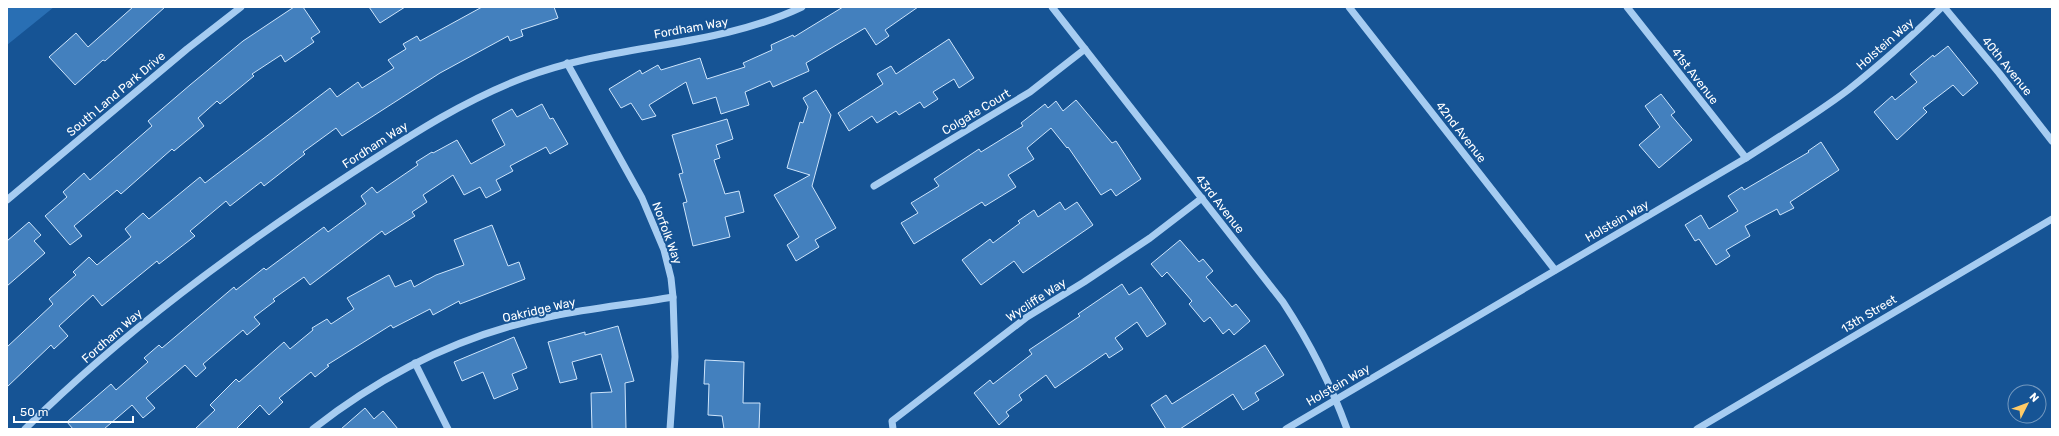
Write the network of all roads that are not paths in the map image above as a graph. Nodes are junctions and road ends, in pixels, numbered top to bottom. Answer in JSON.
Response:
{"nodes":[{"id":1,"x":241,"y":7,"type":"edge"},
{"id":2,"x":802,"y":7,"type":"edge"},
{"id":3,"x":1052,"y":7,"type":"edge"},
{"id":4,"x":1349,"y":7,"type":"edge"},
{"id":5,"x":1627,"y":7,"type":"edge"},
{"id":6,"x":1943,"y":7,"type":"edge"},
{"id":7,"x":1085,"y":49,"type":"junction"},
{"id":8,"x":567,"y":63,"type":"junction"},
{"id":9,"x":2052,"y":141,"type":"edge"},
{"id":10,"x":1746,"y":158,"type":"junction"},
{"id":11,"x":874,"y":186,"type":"dead end"},
{"id":12,"x":1202,"y":198,"type":"junction"},
{"id":13,"x":7,"y":200,"type":"edge"},
{"id":14,"x":2052,"y":219,"type":"edge"},
{"id":15,"x":1555,"y":270,"type":"junction"},
{"id":16,"x":673,"y":298,"type":"junction"},
{"id":17,"x":415,"y":363,"type":"junction"},
{"id":18,"x":1336,"y":399,"type":"junction"},
{"id":19,"x":25,"y":429,"type":"edge"},
{"id":20,"x":313,"y":429,"type":"edge"},
{"id":21,"x":448,"y":429,"type":"edge"},
{"id":22,"x":670,"y":429,"type":"edge"},
{"id":23,"x":893,"y":429,"type":"edge"},
{"id":24,"x":1286,"y":429,"type":"edge"},
{"id":25,"x":1347,"y":429,"type":"edge"},
{"id":26,"x":1697,"y":429,"type":"edge"}],
"edges":[{"from":1,"to":13,"type":"street","name":"South Land Park Drive"},
{"from":2,"to":8,"type":"street","name":"Fordham Way"},
{"from":3,"to":7,"type":"street","name":"43rd Avenue"},
{"from":4,"to":15,"type":"street","name":"42nd Avenue"},
{"from":5,"to":10,"type":"street","name":"41st Avenue"},
{"from":6,"to":9,"type":"street","name":"40th Avenue"},
{"from":6,"to":10,"type":"street","name":"Holstein Way"},
{"from":7,"to":11,"type":"street","name":"Colgate Court"},
{"from":7,"to":12,"type":"street","name":"43rd Avenue"},
{"from":8,"to":16,"type":"street","name":"Norfolk Way"},
{"from":8,"to":19,"type":"street","name":"Fordham Way"},
{"from":10,"to":15,"type":"street","name":"Holstein Way"},
{"from":12,"to":18,"type":"street","name":"43rd Avenue"},
{"from":12,"to":23,"type":"street","name":"Wycliffe Way"},
{"from":14,"to":26,"type":"street","name":"13th Street"},
{"from":15,"to":18,"type":"street","name":"Holstein Way"},
{"from":16,"to":17,"type":"street","name":"Oakridge Way"},
{"from":16,"to":22,"type":"street","name":"Norfolk Way"},
{"from":17,"to":20,"type":"street","name":"Oakridge Way"},
{"from":17,"to":21,"type":"street"},
{"from":18,"to":24,"type":"street","name":"Holstein Way"},
{"from":18,"to":25,"type":"street","name":"43rd Avenue"}]}
